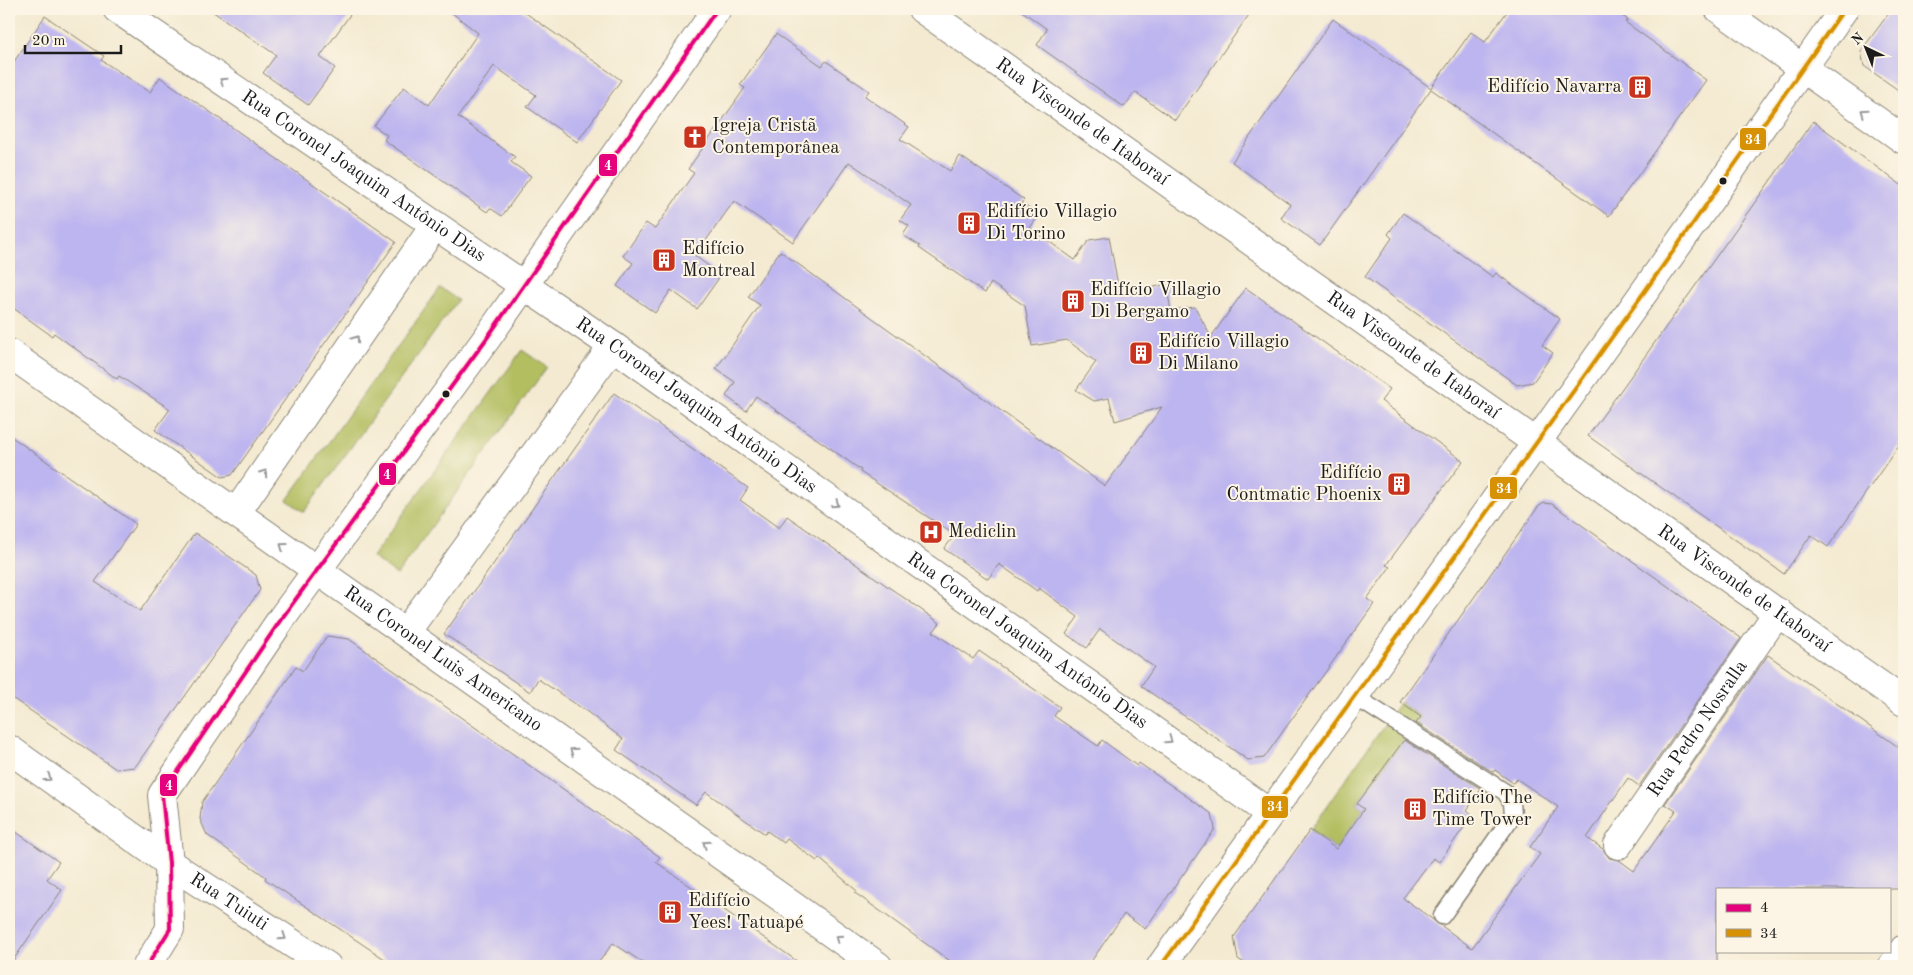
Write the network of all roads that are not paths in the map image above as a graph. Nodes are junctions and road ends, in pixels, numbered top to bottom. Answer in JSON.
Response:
{"nodes":[{"id":1,"x":117,"y":9,"type":"edge"},
{"id":2,"x":717,"y":9,"type":"edge"},
{"id":3,"x":922,"y":9,"type":"edge"},
{"id":4,"x":1719,"y":9,"type":"edge"},
{"id":5,"x":1844,"y":9,"type":"edge"},
{"id":6,"x":1802,"y":68,"type":"junction"},
{"id":7,"x":1904,"y":140,"type":"edge"},
{"id":8,"x":435,"y":225,"type":"junction"},
{"id":9,"x":524,"y":285,"type":"junction"},
{"id":10,"x":613,"y":346,"type":"junction"},
{"id":11,"x":9,"y":353,"type":"edge"},
{"id":12,"x":1538,"y":443,"type":"junction"},
{"id":13,"x":236,"y":514,"type":"junction"},
{"id":14,"x":316,"y":570,"type":"junction"},
{"id":15,"x":1778,"y":612,"type":"junction"},
{"id":16,"x":406,"y":632,"type":"junction"},
{"id":17,"x":1354,"y":696,"type":"junction"},
{"id":18,"x":1904,"y":702,"type":"edge"},
{"id":19,"x":9,"y":749,"type":"edge"},
{"id":20,"x":1269,"y":813,"type":"junction"},
{"id":21,"x":1618,"y":845,"type":"dead end"},
{"id":22,"x":168,"y":863,"type":"junction"},
{"id":23,"x":1442,"y":916,"type":"dead end"},
{"id":24,"x":1904,"y":949,"type":"edge"},
{"id":25,"x":1170,"y":963,"type":"edge"},
{"id":26,"x":147,"y":966,"type":"edge"},
{"id":27,"x":327,"y":966,"type":"edge"},
{"id":28,"x":878,"y":966,"type":"edge"},
{"id":29,"x":1892,"y":966,"type":"edge"}],
"edges":[{"from":8,"to":1,"type":"street","name":"Rua Coronel Joaquim Antônio Dias","one_way":true},
{"from":2,"to":9,"type":"street"},
{"from":3,"to":12,"type":"street","name":"Rua Visconde de Itaboraí"},
{"from":4,"to":6,"type":"street"},
{"from":5,"to":6,"type":"street"},
{"from":7,"to":6,"type":"street","one_way":true},
{"from":6,"to":12,"type":"street"},
{"from":8,"to":9,"type":"street","name":"Rua Coronel Joaquim Antônio Dias"},
{"from":13,"to":8,"type":"street","one_way":true},
{"from":9,"to":10,"type":"street","name":"Rua Coronel Joaquim Antônio Dias"},
{"from":9,"to":14,"type":"street"},
{"from":10,"to":16,"type":"street"},
{"from":10,"to":20,"type":"street","name":"Rua Coronel Joaquim Antônio Dias","one_way":true},
{"from":11,"to":13,"type":"street","name":"Rua Coronel Luis Americano"},
{"from":12,"to":15,"type":"street","name":"Rua Visconde de Itaboraí"},
{"from":12,"to":17,"type":"street"},
{"from":14,"to":13,"type":"street","name":"Rua Coronel Luis Americano","one_way":true},
{"from":14,"to":16,"type":"street","name":"Rua Coronel Luis Americano"},
{"from":14,"to":22,"type":"street"},
{"from":15,"to":18,"type":"street","name":"Rua Visconde de Itaboraí"},
{"from":15,"to":21,"type":"street","name":"Rua Pedro Nosralla"},
{"from":28,"to":16,"type":"street","name":"Rua Coronel Luis Americano","one_way":true},
{"from":17,"to":20,"type":"street"},
{"from":17,"to":23,"type":"lane"},
{"from":19,"to":22,"type":"street","name":"Rua Tuiuti","one_way":true},
{"from":20,"to":25,"type":"street"},
{"from":22,"to":26,"type":"street"},
{"from":22,"to":27,"type":"street","name":"Rua Tuiuti","one_way":true},
{"from":24,"to":29,"type":"street"}]}
